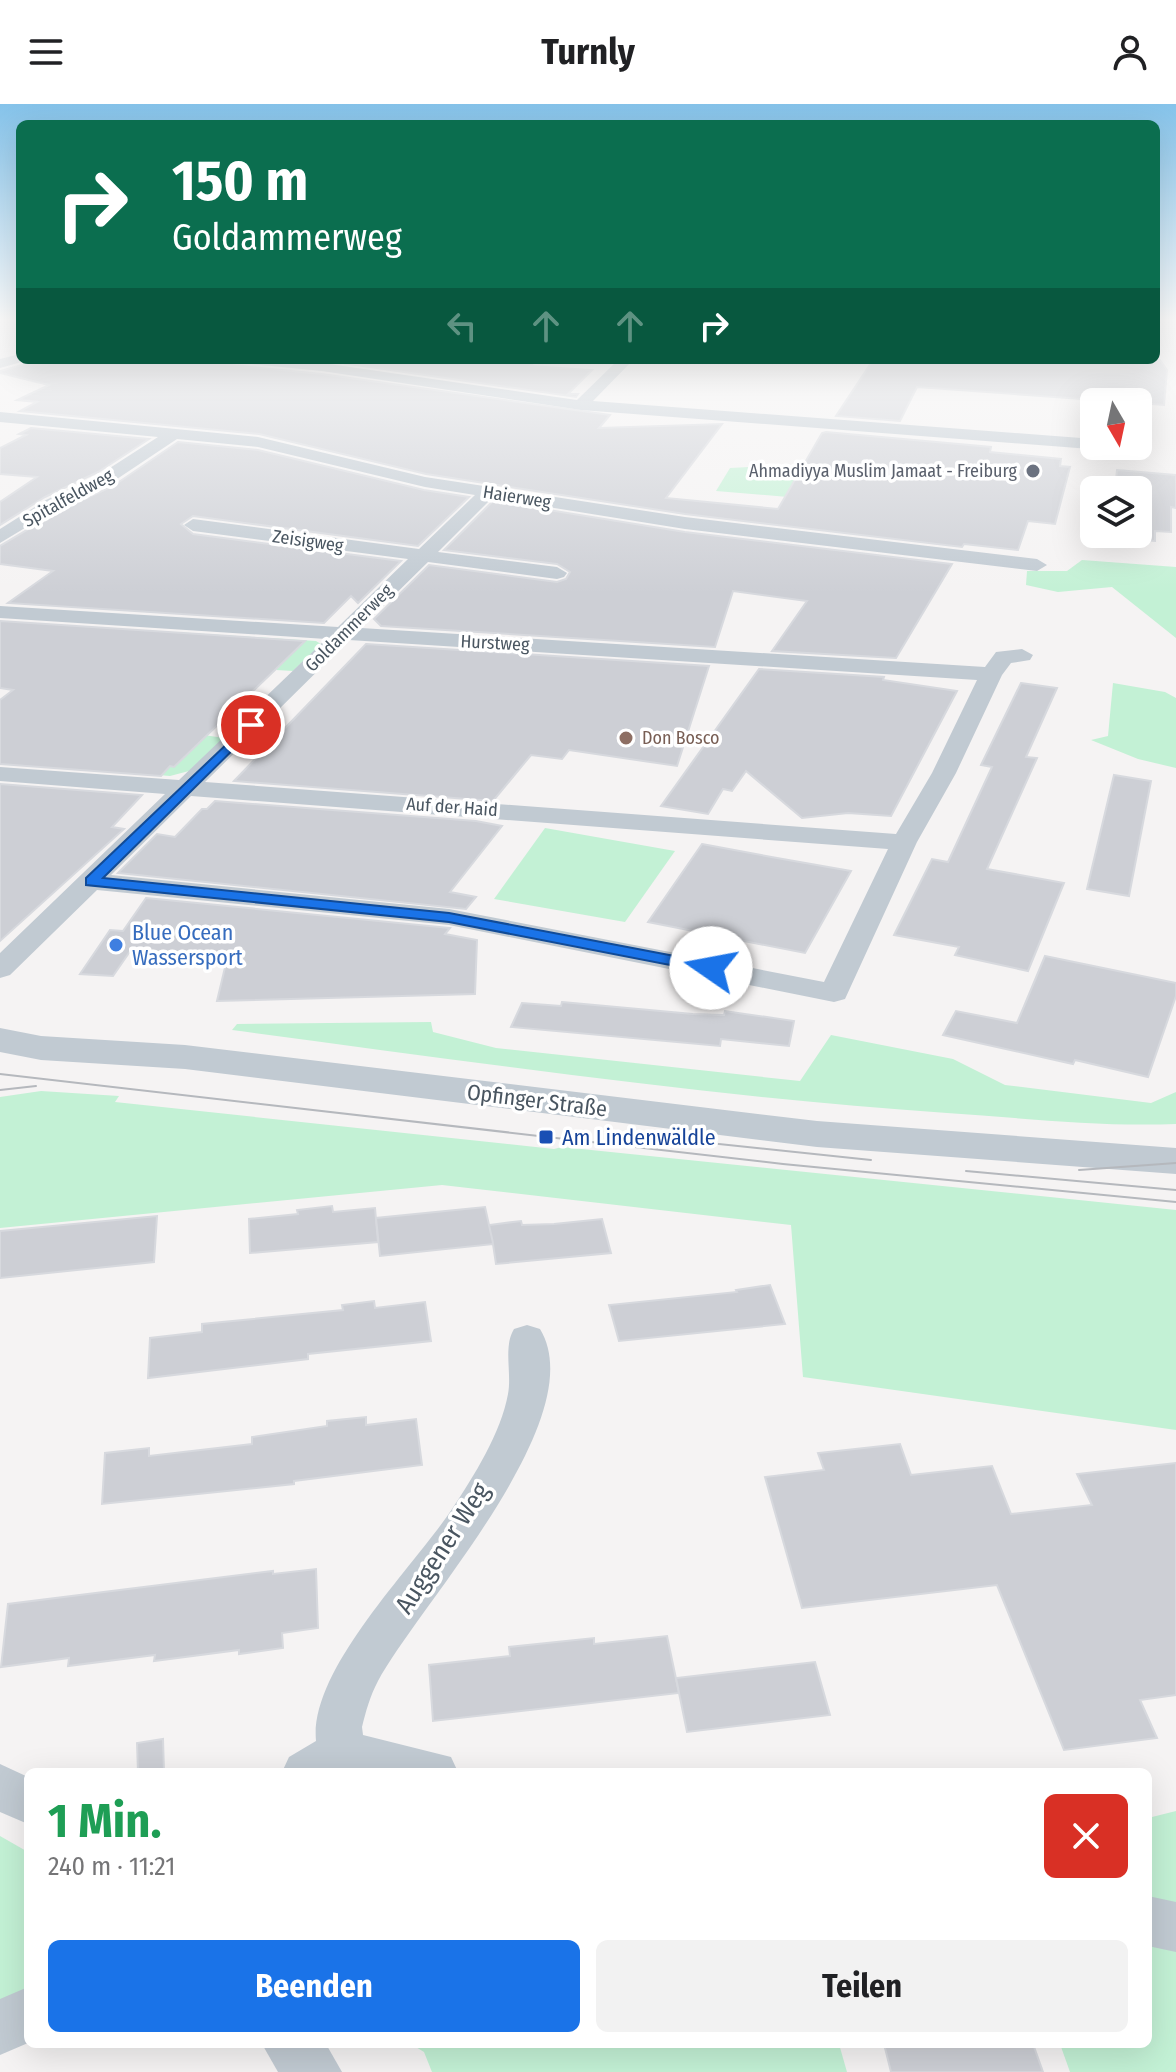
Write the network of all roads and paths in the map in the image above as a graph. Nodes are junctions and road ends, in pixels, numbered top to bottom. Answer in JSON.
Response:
{"nodes":[{"id":1,"x":657,"y":411,"type":"edge"},
{"id":2,"x":0,"y":417,"type":"edge"},
{"id":3,"x":175,"y":433,"type":"junction"},
{"id":4,"x":1080,"y":443,"type":"edge"},
{"id":5,"x":488,"y":492,"type":"junction"},
{"id":6,"x":193,"y":525,"type":"dead end"},
{"id":7,"x":0,"y":537,"type":"edge"},
{"id":8,"x":423,"y":556,"type":"junction"},
{"id":9,"x":1037,"y":565,"type":"dead end"},
{"id":10,"x":557,"y":573,"type":"dead end"},
{"id":11,"x":0,"y":612,"type":"edge"},
{"id":12,"x":345,"y":634,"type":"junction"},
{"id":13,"x":1022,"y":655,"type":"dead end"},
{"id":14,"x":991,"y":674,"type":"junction"},
{"id":15,"x":0,"y":774,"type":"edge"},
{"id":16,"x":186,"y":786,"type":"junction"},
{"id":17,"x":904,"y":842,"type":"junction"},
{"id":18,"x":91,"y":881,"type":"junction"},
{"id":19,"x":0,"y":969,"type":"edge"},
{"id":20,"x":0,"y":1014,"type":"edge"},
{"id":21,"x":0,"y":1040,"type":"edge"},
{"id":22,"x":41,"y":1048,"type":"junction"},
{"id":23,"x":185,"y":1057,"type":"junction"},
{"id":24,"x":0,"y":1060,"type":"edge"},
{"id":25,"x":1176,"y":1161,"type":"edge"},
{"id":26,"x":527,"y":1338,"type":"dead end"},
{"id":27,"x":324,"y":1761,"type":"edge"},
{"id":28,"x":394,"y":1768,"type":"edge"},
{"id":29,"x":0,"y":1786,"type":"edge"},
{"id":30,"x":24,"y":1800,"type":"edge"},
{"id":31,"x":1152,"y":1922,"type":"edge"},
{"id":32,"x":1176,"y":1927,"type":"edge"},
{"id":33,"x":24,"y":2016,"type":"edge"},
{"id":34,"x":0,"y":2028,"type":"edge"},
{"id":35,"x":293,"y":2048,"type":"edge"},
{"id":36,"x":314,"y":2072,"type":"edge"}],
"edges":[{"from":1,"to":4,"type":"street"},
{"from":2,"to":3,"type":"street","name":"Haierweg"},
{"from":3,"to":5,"type":"street","name":"Haierweg"},
{"from":3,"to":7,"type":"street","name":"Spitalfeldweg"},
{"from":5,"to":8,"type":"street","name":"Goldammerweg"},
{"from":5,"to":9,"type":"street","name":"Haierweg"},
{"from":6,"to":8,"type":"street","name":"Zeisigweg"},
{"from":8,"to":10,"type":"street"},
{"from":8,"to":12,"type":"street","name":"Goldammerweg"},
{"from":11,"to":12,"type":"street","name":"Hurstweg"},
{"from":12,"to":14,"type":"street","name":"Hurstweg"},
{"from":12,"to":16,"type":"street","name":"Goldammerweg"},
{"from":13,"to":14,"type":"street"},
{"from":14,"to":17,"type":"street"},
{"from":15,"to":16,"type":"street","name":"Auf der Haid"},
{"from":16,"to":17,"type":"street","name":"Auf der Haid"},
{"from":16,"to":18,"type":"street","name":"Goldammerweg"},
{"from":17,"to":18,"type":"street"},
{"from":18,"to":19,"type":"street","name":"Goldammerweg"},
{"from":20,"to":23,"type":"street","name":"Opfinger Straße"},
{"from":21,"to":22,"type":"street","name":"Opfinger Straße"},
{"from":22,"to":23,"type":"street","name":"Opfinger Straße"},
{"from":22,"to":24,"type":"street"},
{"from":23,"to":25,"type":"street","name":"Opfinger Straße"},
{"from":26,"to":27,"type":"street","name":"Auggener Weg"},
{"from":27,"to":28,"type":"street","name":"Auggener Weg"},
{"from":29,"to":30,"type":"street"},
{"from":31,"to":32,"type":"street"},
{"from":33,"to":34,"type":"street"},
{"from":35,"to":36,"type":"street"}]}
